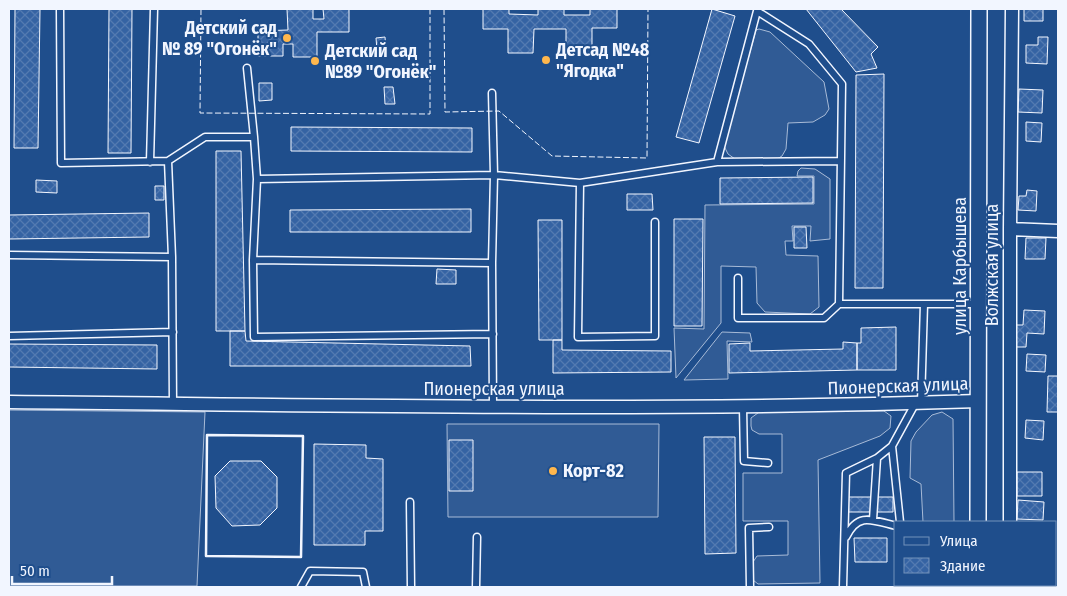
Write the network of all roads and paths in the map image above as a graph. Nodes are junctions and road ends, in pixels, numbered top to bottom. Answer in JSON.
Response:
{"nodes":[{"id":1,"x":60,"y":9,"type":"edge"},
{"id":2,"x":154,"y":9,"type":"edge"},
{"id":3,"x":979,"y":9,"type":"edge"},
{"id":4,"x":1012,"y":9,"type":"edge"},
{"id":5,"x":754,"y":10,"type":"edge"},
{"id":6,"x":247,"y":68,"type":"dead end"},
{"id":7,"x":492,"y":93,"type":"dead end"},
{"id":8,"x":254,"y":137,"type":"junction"},
{"id":9,"x":168,"y":161,"type":"junction"},
{"id":10,"x":841,"y":161,"type":"junction"},
{"id":11,"x":150,"y":162,"type":"junction"},
{"id":12,"x":718,"y":162,"type":"junction"},
{"id":13,"x":494,"y":175,"type":"junction"},
{"id":14,"x":257,"y":179,"type":"junction"},
{"id":15,"x":580,"y":183,"type":"junction"},
{"id":16,"x":655,"y":222,"type":"dead end"},
{"id":17,"x":1010,"y":229,"type":"junction"},
{"id":18,"x":1058,"y":231,"type":"edge"},
{"id":19,"x":9,"y":255,"type":"edge"},
{"id":20,"x":172,"y":257,"type":"junction"},
{"id":21,"x":253,"y":260,"type":"junction"},
{"id":22,"x":492,"y":263,"type":"junction"},
{"id":23,"x":738,"y":278,"type":"dead end"},
{"id":24,"x":839,"y":304,"type":"junction"},
{"id":25,"x":924,"y":304,"type":"junction"},
{"id":26,"x":979,"y":304,"type":"junction"},
{"id":27,"x":173,"y":332,"type":"junction"},
{"id":28,"x":493,"y":334,"type":"junction"},
{"id":29,"x":9,"y":336,"type":"edge"},
{"id":30,"x":979,"y":401,"type":"junction"},
{"id":31,"x":9,"y":402,"type":"edge"},
{"id":32,"x":918,"y":404,"type":"junction"},
{"id":33,"x":173,"y":405,"type":"junction"},
{"id":34,"x":492,"y":406,"type":"junction"},
{"id":35,"x":743,"y":407,"type":"junction"},
{"id":36,"x":892,"y":446,"type":"junction"},
{"id":37,"x":877,"y":458,"type":"junction"},
{"id":38,"x":768,"y":463,"type":"dead end"},
{"id":39,"x":410,"y":502,"type":"dead end"},
{"id":40,"x":873,"y":520,"type":"junction"},
{"id":41,"x":900,"y":521,"type":"edge"},
{"id":42,"x":978,"y":521,"type":"edge"},
{"id":43,"x":1010,"y":521,"type":"edge"},
{"id":44,"x":894,"y":525,"type":"edge"},
{"id":45,"x":769,"y":528,"type":"dead end"},
{"id":46,"x":477,"y":537,"type":"dead end"},
{"id":47,"x":844,"y":541,"type":"junction"},
{"id":48,"x":301,"y":587,"type":"edge"},
{"id":49,"x":366,"y":587,"type":"edge"},
{"id":50,"x":411,"y":587,"type":"edge"},
{"id":51,"x":476,"y":587,"type":"edge"},
{"id":52,"x":750,"y":587,"type":"edge"},
{"id":53,"x":843,"y":587,"type":"edge"}],
"edges":[{"from":1,"to":11,"type":"lane"},
{"from":2,"to":11,"type":"lane"},
{"from":3,"to":26,"type":"street","name":"улица Карбышева"},
{"from":4,"to":17,"type":"street","name":"Волжская улица"},
{"from":5,"to":10,"type":"lane"},
{"from":5,"to":12,"type":"lane"},
{"from":6,"to":8,"type":"lane"},
{"from":7,"to":13,"type":"lane"},
{"from":8,"to":9,"type":"lane"},
{"from":8,"to":14,"type":"lane"},
{"from":9,"to":11,"type":"lane"},
{"from":9,"to":20,"type":"lane"},
{"from":10,"to":12,"type":"lane"},
{"from":10,"to":24,"type":"lane"},
{"from":12,"to":15,"type":"lane"},
{"from":13,"to":14,"type":"lane"},
{"from":13,"to":15,"type":"lane"},
{"from":13,"to":22,"type":"lane"},
{"from":14,"to":21,"type":"lane"},
{"from":15,"to":16,"type":"lane"},
{"from":17,"to":18,"type":"street"},
{"from":17,"to":43,"type":"street","name":"Волжская улица"},
{"from":19,"to":20,"type":"lane"},
{"from":20,"to":27,"type":"lane"},
{"from":21,"to":22,"type":"lane"},
{"from":21,"to":28,"type":"lane"},
{"from":22,"to":28,"type":"lane"},
{"from":23,"to":24,"type":"lane"},
{"from":24,"to":25,"type":"lane"},
{"from":25,"to":26,"type":"lane"},
{"from":25,"to":32,"type":"lane"},
{"from":26,"to":30,"type":"street","name":"улица Карбышева"},
{"from":27,"to":29,"type":"lane"},
{"from":27,"to":33,"type":"lane"},
{"from":28,"to":34,"type":"lane"},
{"from":30,"to":32,"type":"street","name":"Пионерская улица"},
{"from":30,"to":42,"type":"street","name":"улица Карбышева"},
{"from":31,"to":33,"type":"street","name":"Пионерская улица"},
{"from":32,"to":35,"type":"street","name":"Пионерская улица"},
{"from":32,"to":36,"type":"lane"},
{"from":33,"to":34,"type":"street","name":"Пионерская улица"},
{"from":34,"to":35,"type":"street","name":"Пионерская улица"},
{"from":35,"to":38,"type":"lane"},
{"from":36,"to":37,"type":"lane"},
{"from":36,"to":41,"type":"lane"},
{"from":37,"to":40,"type":"lane"},
{"from":37,"to":47,"type":"lane"},
{"from":39,"to":50,"type":"lane"},
{"from":40,"to":44,"type":"lane"},
{"from":40,"to":47,"type":"lane"},
{"from":45,"to":52,"type":"lane"},
{"from":46,"to":51,"type":"lane"},
{"from":47,"to":53,"type":"lane"},
{"from":48,"to":49,"type":"lane"}]}
